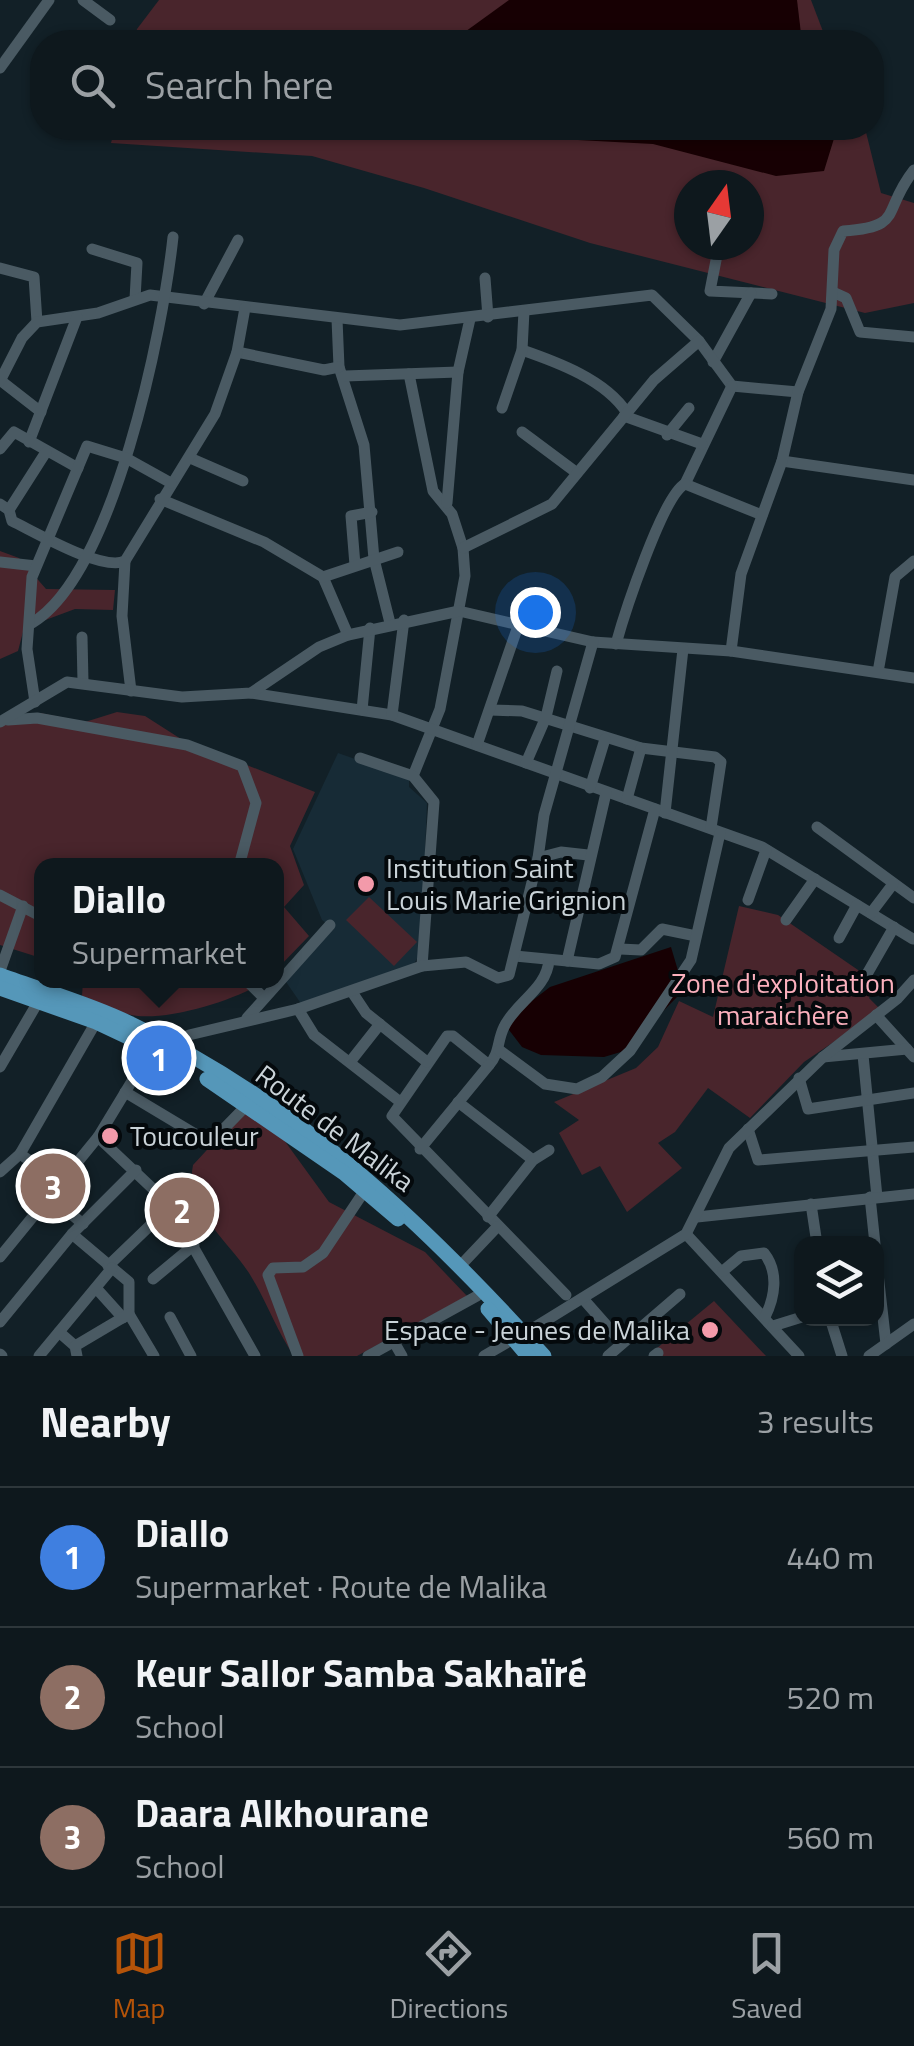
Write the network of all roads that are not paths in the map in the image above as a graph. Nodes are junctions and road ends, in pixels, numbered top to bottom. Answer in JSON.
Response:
{"nodes":[{"id":1,"x":49,"y":0,"type":"edge"},
{"id":2,"x":82,"y":0,"type":"edge"},
{"id":3,"x":110,"y":20,"type":"dead end"},
{"id":4,"x":0,"y":68,"type":"edge"},
{"id":5,"x":914,"y":170,"type":"edge"},
{"id":6,"x":173,"y":237,"type":"dead end"},
{"id":7,"x":238,"y":240,"type":"dead end"},
{"id":8,"x":92,"y":249,"type":"dead end"},
{"id":9,"x":716,"y":260,"type":"edge"},
{"id":10,"x":0,"y":268,"type":"edge"},
{"id":11,"x":485,"y":278,"type":"dead end"},
{"id":12,"x":751,"y":293,"type":"junction"},
{"id":13,"x":834,"y":293,"type":"junction"},
{"id":14,"x":772,"y":294,"type":"dead end"},
{"id":15,"x":167,"y":297,"type":"junction"},
{"id":16,"x":134,"y":299,"type":"junction"},
{"id":17,"x":204,"y":304,"type":"junction"},
{"id":18,"x":246,"y":308,"type":"junction"},
{"id":19,"x":524,"y":311,"type":"junction"},
{"id":20,"x":488,"y":317,"type":"junction"},
{"id":21,"x":76,"y":318,"type":"junction"},
{"id":22,"x":41,"y":319,"type":"junction"},
{"id":23,"x":336,"y":319,"type":"junction"},
{"id":24,"x":470,"y":319,"type":"junction"},
{"id":25,"x":914,"y":336,"type":"edge"},
{"id":26,"x":699,"y":341,"type":"junction"},
{"id":27,"x":522,"y":350,"type":"junction"},
{"id":28,"x":236,"y":352,"type":"junction"},
{"id":29,"x":714,"y":362,"type":"junction"},
{"id":30,"x":342,"y":372,"type":"junction"},
{"id":31,"x":458,"y":372,"type":"junction"},
{"id":32,"x":409,"y":374,"type":"junction"},
{"id":33,"x":0,"y":380,"type":"edge"},
{"id":34,"x":732,"y":386,"type":"junction"},
{"id":35,"x":798,"y":392,"type":"junction"},
{"id":36,"x":502,"y":408,"type":"dead end"},
{"id":37,"x":689,"y":408,"type":"dead end"},
{"id":38,"x":41,"y":412,"type":"junction"},
{"id":39,"x":625,"y":414,"type":"junction"},
{"id":40,"x":522,"y":432,"type":"dead end"},
{"id":41,"x":667,"y":435,"type":"junction"},
{"id":42,"x":29,"y":442,"type":"junction"},
{"id":43,"x":702,"y":444,"type":"junction"},
{"id":44,"x":0,"y":449,"type":"edge"},
{"id":45,"x":46,"y":452,"type":"junction"},
{"id":46,"x":126,"y":458,"type":"junction"},
{"id":47,"x":190,"y":458,"type":"junction"},
{"id":48,"x":782,"y":461,"type":"junction"},
{"id":49,"x":78,"y":468,"type":"junction"},
{"id":50,"x":578,"y":473,"type":"junction"},
{"id":51,"x":914,"y":480,"type":"edge"},
{"id":52,"x":242,"y":482,"type":"dead end"},
{"id":53,"x":170,"y":483,"type":"junction"},
{"id":54,"x":685,"y":484,"type":"junction"},
{"id":55,"x":160,"y":499,"type":"junction"},
{"id":56,"x":447,"y":503,"type":"junction"},
{"id":57,"x":5,"y":507,"type":"edge"},
{"id":58,"x":372,"y":512,"type":"junction"},
{"id":59,"x":762,"y":515,"type":"junction"},
{"id":60,"x":48,"y":539,"type":"junction"},
{"id":61,"x":463,"y":548,"type":"junction"},
{"id":62,"x":398,"y":552,"type":"dead end"},
{"id":63,"x":86,"y":555,"type":"junction"},
{"id":64,"x":374,"y":558,"type":"junction"},
{"id":65,"x":125,"y":561,"type":"junction"},
{"id":66,"x":914,"y":561,"type":"edge"},
{"id":67,"x":0,"y":562,"type":"edge"},
{"id":68,"x":36,"y":566,"type":"junction"},
{"id":69,"x":355,"y":566,"type":"junction"},
{"id":70,"x":323,"y":577,"type":"junction"},
{"id":71,"x":459,"y":611,"type":"junction"},
{"id":72,"x":404,"y":620,"type":"junction"},
{"id":73,"x":390,"y":622,"type":"junction"},
{"id":74,"x":32,"y":623,"type":"junction"},
{"id":75,"x":518,"y":626,"type":"junction"},
{"id":76,"x":370,"y":628,"type":"junction"},
{"id":77,"x":348,"y":635,"type":"junction"},
{"id":78,"x":82,"y":637,"type":"dead end"},
{"id":79,"x":593,"y":642,"type":"junction"},
{"id":80,"x":616,"y":644,"type":"junction"},
{"id":81,"x":683,"y":649,"type":"junction"},
{"id":82,"x":731,"y":651,"type":"junction"},
{"id":83,"x":558,"y":671,"type":"dead end"},
{"id":84,"x":878,"y":672,"type":"junction"},
{"id":85,"x":914,"y":678,"type":"edge"},
{"id":86,"x":83,"y":682,"type":"junction"},
{"id":87,"x":131,"y":691,"type":"junction"},
{"id":88,"x":251,"y":693,"type":"junction"},
{"id":89,"x":35,"y":702,"type":"junction"},
{"id":90,"x":362,"y":710,"type":"junction"},
{"id":91,"x":490,"y":710,"type":"junction"},
{"id":92,"x":392,"y":715,"type":"junction"},
{"id":93,"x":546,"y":717,"type":"junction"},
{"id":94,"x":2,"y":722,"type":"edge"},
{"id":95,"x":572,"y":728,"type":"junction"},
{"id":96,"x":431,"y":729,"type":"junction"},
{"id":97,"x":605,"y":738,"type":"junction"},
{"id":98,"x":477,"y":745,"type":"junction"},
{"id":99,"x":641,"y":748,"type":"junction"},
{"id":100,"x":668,"y":751,"type":"junction"},
{"id":101,"x":360,"y":758,"type":"dead end"},
{"id":102,"x":526,"y":763,"type":"junction"},
{"id":103,"x":413,"y":776,"type":"junction"},
{"id":104,"x":556,"y":776,"type":"junction"},
{"id":105,"x":590,"y":788,"type":"junction"},
{"id":106,"x":606,"y":793,"type":"junction"},
{"id":107,"x":627,"y":800,"type":"junction"},
{"id":108,"x":660,"y":811,"type":"junction"},
{"id":109,"x":817,"y":827,"type":"dead end"},
{"id":110,"x":715,"y":830,"type":"junction"},
{"id":111,"x":766,"y":850,"type":"junction"},
{"id":112,"x":588,"y":855,"type":"junction"},
{"id":113,"x":241,"y":858,"type":"edge"},
{"id":114,"x":538,"y":858,"type":"junction"},
{"id":115,"x":815,"y":880,"type":"junction"},
{"id":116,"x":894,"y":884,"type":"junction"},
{"id":117,"x":0,"y":895,"type":"edge"},
{"id":118,"x":914,"y":898,"type":"edge"},
{"id":119,"x":748,"y":900,"type":"dead end"},
{"id":120,"x":858,"y":905,"type":"junction"},
{"id":121,"x":23,"y":906,"type":"junction"},
{"id":122,"x":34,"y":912,"type":"edge"},
{"id":123,"x":871,"y":913,"type":"junction"},
{"id":124,"x":786,"y":920,"type":"dead end"},
{"id":125,"x":330,"y":926,"type":"dead end"},
{"id":126,"x":894,"y":926,"type":"junction"},
{"id":127,"x":696,"y":936,"type":"junction"},
{"id":128,"x":839,"y":938,"type":"dead end"},
{"id":129,"x":913,"y":939,"type":"edge"},
{"id":130,"x":620,"y":949,"type":"junction"},
{"id":131,"x":515,"y":956,"type":"junction"},
{"id":132,"x":549,"y":960,"type":"junction"},
{"id":133,"x":568,"y":962,"type":"junction"},
{"id":134,"x":422,"y":966,"type":"junction"},
{"id":135,"x":0,"y":973,"type":"edge"},
{"id":136,"x":868,"y":974,"type":"dead end"},
{"id":137,"x":284,"y":976,"type":"edge"},
{"id":138,"x":914,"y":980,"type":"edge"},
{"id":139,"x":34,"y":986,"type":"edge"},
{"id":140,"x":0,"y":988,"type":"edge"},
{"id":141,"x":39,"y":988,"type":"edge"},
{"id":142,"x":254,"y":988,"type":"edge"},
{"id":143,"x":273,"y":988,"type":"edge"},
{"id":144,"x":352,"y":992,"type":"junction"},
{"id":145,"x":264,"y":998,"type":"junction"},
{"id":146,"x":38,"y":1002,"type":"junction"},
{"id":147,"x":298,"y":1009,"type":"junction"},
{"id":148,"x":876,"y":1015,"type":"junction"},
{"id":149,"x":246,"y":1018,"type":"junction"},
{"id":150,"x":96,"y":1022,"type":"junction"},
{"id":151,"x":380,"y":1024,"type":"junction"},
{"id":152,"x":152,"y":1048,"type":"junction"},
{"id":153,"x":174,"y":1048,"type":"junction"},
{"id":154,"x":499,"y":1050,"type":"junction"},
{"id":155,"x":910,"y":1053,"type":"edge"},
{"id":156,"x":863,"y":1056,"type":"junction"},
{"id":157,"x":822,"y":1057,"type":"junction"},
{"id":158,"x":350,"y":1062,"type":"junction"},
{"id":159,"x":427,"y":1062,"type":"junction"},
{"id":160,"x":489,"y":1065,"type":"junction"},
{"id":161,"x":0,"y":1067,"type":"edge"},
{"id":162,"x":799,"y":1078,"type":"junction"},
{"id":163,"x":125,"y":1092,"type":"junction"},
{"id":164,"x":914,"y":1094,"type":"edge"},
{"id":165,"x":399,"y":1100,"type":"junction"},
{"id":166,"x":868,"y":1101,"type":"junction"},
{"id":167,"x":458,"y":1102,"type":"junction"},
{"id":168,"x":246,"y":1105,"type":"junction"},
{"id":169,"x":748,"y":1129,"type":"junction"},
{"id":170,"x":98,"y":1137,"type":"junction"},
{"id":171,"x":914,"y":1147,"type":"edge"},
{"id":172,"x":420,"y":1149,"type":"junction"},
{"id":173,"x":549,"y":1150,"type":"dead end"},
{"id":174,"x":875,"y":1150,"type":"junction"},
{"id":175,"x":20,"y":1154,"type":"junction"},
{"id":176,"x":532,"y":1160,"type":"junction"},
{"id":177,"x":136,"y":1170,"type":"junction"},
{"id":178,"x":0,"y":1172,"type":"edge"},
{"id":179,"x":63,"y":1184,"type":"junction"},
{"id":180,"x":190,"y":1188,"type":"dead end"},
{"id":181,"x":365,"y":1190,"type":"junction"},
{"id":182,"x":914,"y":1194,"type":"edge"},
{"id":183,"x":51,"y":1196,"type":"junction"},
{"id":184,"x":874,"y":1197,"type":"junction"},
{"id":185,"x":169,"y":1204,"type":"junction"},
{"id":186,"x":811,"y":1204,"type":"junction"},
{"id":187,"x":488,"y":1218,"type":"junction"},
{"id":188,"x":697,"y":1218,"type":"junction"},
{"id":189,"x":82,"y":1224,"type":"junction"},
{"id":190,"x":498,"y":1227,"type":"junction"},
{"id":191,"x":72,"y":1234,"type":"junction"},
{"id":192,"x":686,"y":1234,"type":"junction"},
{"id":193,"x":816,"y":1236,"type":"edge"},
{"id":194,"x":875,"y":1236,"type":"edge"},
{"id":195,"x":194,"y":1245,"type":"junction"},
{"id":196,"x":0,"y":1257,"type":"edge"},
{"id":197,"x":462,"y":1264,"type":"junction"},
{"id":198,"x":110,"y":1267,"type":"junction"},
{"id":199,"x":723,"y":1270,"type":"junction"},
{"id":200,"x":153,"y":1279,"type":"dead end"},
{"id":201,"x":96,"y":1288,"type":"junction"},
{"id":202,"x":566,"y":1294,"type":"dead end"},
{"id":203,"x":680,"y":1294,"type":"dead end"},
{"id":204,"x":477,"y":1296,"type":"junction"},
{"id":205,"x":585,"y":1300,"type":"junction"},
{"id":206,"x":126,"y":1316,"type":"junction"},
{"id":207,"x":170,"y":1317,"type":"dead end"},
{"id":208,"x":794,"y":1318,"type":"edge"},
{"id":209,"x":0,"y":1322,"type":"edge"},
{"id":210,"x":769,"y":1322,"type":"junction"},
{"id":211,"x":914,"y":1324,"type":"edge"},
{"id":212,"x":833,"y":1326,"type":"edge"},
{"id":213,"x":877,"y":1326,"type":"edge"},
{"id":214,"x":59,"y":1332,"type":"junction"},
{"id":215,"x":519,"y":1337,"type":"junction"},
{"id":216,"x":394,"y":1342,"type":"junction"},
{"id":217,"x":622,"y":1343,"type":"junction"},
{"id":218,"x":76,"y":1351,"type":"edge"},
{"id":219,"x":877,"y":1352,"type":"edge"},
{"id":220,"x":39,"y":1356,"type":"edge"},
{"id":221,"x":154,"y":1356,"type":"edge"},
{"id":222,"x":190,"y":1356,"type":"edge"},
{"id":223,"x":255,"y":1356,"type":"edge"},
{"id":224,"x":298,"y":1356,"type":"edge"},
{"id":225,"x":368,"y":1356,"type":"edge"},
{"id":226,"x":402,"y":1356,"type":"edge"},
{"id":227,"x":484,"y":1356,"type":"edge"},
{"id":228,"x":528,"y":1356,"type":"edge"},
{"id":229,"x":544,"y":1356,"type":"edge"},
{"id":230,"x":608,"y":1356,"type":"edge"},
{"id":231,"x":799,"y":1356,"type":"edge"},
{"id":232,"x":842,"y":1356,"type":"edge"}],
"edges":[{"from":1,"to":4,"type":"street"},
{"from":2,"to":3,"type":"street"},
{"from":5,"to":13,"type":"street"},
{"from":6,"to":15,"type":"street"},
{"from":7,"to":17,"type":"street"},
{"from":8,"to":16,"type":"street"},
{"from":9,"to":12,"type":"street"},
{"from":10,"to":22,"type":"street"},
{"from":11,"to":20,"type":"street"},
{"from":12,"to":14,"type":"street"},
{"from":12,"to":29,"type":"street"},
{"from":13,"to":25,"type":"street"},
{"from":13,"to":35,"type":"street"},
{"from":15,"to":16,"type":"street"},
{"from":15,"to":17,"type":"street"},
{"from":15,"to":46,"type":"street"},
{"from":16,"to":21,"type":"street"},
{"from":17,"to":18,"type":"street"},
{"from":18,"to":23,"type":"street"},
{"from":18,"to":28,"type":"street"},
{"from":19,"to":20,"type":"street"},
{"from":19,"to":26,"type":"street"},
{"from":19,"to":27,"type":"street"},
{"from":20,"to":24,"type":"street"},
{"from":21,"to":22,"type":"street"},
{"from":21,"to":38,"type":"street"},
{"from":22,"to":33,"type":"street"},
{"from":23,"to":24,"type":"street"},
{"from":23,"to":30,"type":"street"},
{"from":24,"to":31,"type":"street"},
{"from":26,"to":29,"type":"street"},
{"from":26,"to":39,"type":"street"},
{"from":27,"to":36,"type":"street"},
{"from":27,"to":39,"type":"street"},
{"from":28,"to":30,"type":"street"},
{"from":28,"to":47,"type":"street"},
{"from":29,"to":34,"type":"street"},
{"from":30,"to":32,"type":"street"},
{"from":30,"to":58,"type":"street"},
{"from":31,"to":32,"type":"street"},
{"from":31,"to":56,"type":"street"},
{"from":32,"to":56,"type":"street"},
{"from":33,"to":38,"type":"street"},
{"from":34,"to":35,"type":"street"},
{"from":34,"to":43,"type":"street"},
{"from":35,"to":48,"type":"street"},
{"from":37,"to":41,"type":"street"},
{"from":38,"to":42,"type":"street"},
{"from":39,"to":41,"type":"street"},
{"from":39,"to":50,"type":"street"},
{"from":40,"to":50,"type":"street"},
{"from":41,"to":43,"type":"street"},
{"from":42,"to":44,"type":"street"},
{"from":42,"to":45,"type":"street"},
{"from":43,"to":54,"type":"street"},
{"from":45,"to":49,"type":"street"},
{"from":45,"to":57,"type":"street"},
{"from":46,"to":49,"type":"street"},
{"from":46,"to":53,"type":"street"},
{"from":46,"to":63,"type":"street"},
{"from":47,"to":52,"type":"street"},
{"from":47,"to":53,"type":"street"},
{"from":48,"to":51,"type":"street"},
{"from":48,"to":59,"type":"street"},
{"from":49,"to":60,"type":"street"},
{"from":50,"to":61,"type":"street"},
{"from":53,"to":55,"type":"street"},
{"from":54,"to":59,"type":"street"},
{"from":54,"to":80,"type":"street"},
{"from":55,"to":65,"type":"street"},
{"from":55,"to":70,"type":"street"},
{"from":56,"to":61,"type":"street"},
{"from":57,"to":60,"type":"street"},
{"from":58,"to":64,"type":"street"},
{"from":58,"to":69,"type":"street"},
{"from":59,"to":82,"type":"street"},
{"from":60,"to":63,"type":"street"},
{"from":60,"to":68,"type":"street"},
{"from":61,"to":71,"type":"street"},
{"from":62,"to":64,"type":"street"},
{"from":63,"to":65,"type":"street"},
{"from":63,"to":74,"type":"street"},
{"from":64,"to":69,"type":"street"},
{"from":64,"to":73,"type":"street"},
{"from":65,"to":87,"type":"street"},
{"from":66,"to":84,"type":"street"},
{"from":67,"to":68,"type":"street"},
{"from":68,"to":74,"type":"street"},
{"from":69,"to":70,"type":"street"},
{"from":70,"to":77,"type":"street"},
{"from":71,"to":72,"type":"street"},
{"from":71,"to":75,"type":"street"},
{"from":71,"to":96,"type":"street"},
{"from":72,"to":73,"type":"street"},
{"from":72,"to":92,"type":"street"},
{"from":73,"to":76,"type":"street"},
{"from":74,"to":89,"type":"street"},
{"from":75,"to":79,"type":"street"},
{"from":75,"to":91,"type":"street"},
{"from":76,"to":77,"type":"street"},
{"from":76,"to":90,"type":"street"},
{"from":77,"to":88,"type":"street"},
{"from":78,"to":86,"type":"street"},
{"from":79,"to":80,"type":"street"},
{"from":79,"to":95,"type":"street"},
{"from":80,"to":81,"type":"street"},
{"from":81,"to":82,"type":"street"},
{"from":81,"to":100,"type":"street"},
{"from":82,"to":84,"type":"street"},
{"from":83,"to":93,"type":"street"},
{"from":84,"to":85,"type":"street"},
{"from":86,"to":87,"type":"street"},
{"from":86,"to":89,"type":"street"},
{"from":87,"to":88,"type":"street"},
{"from":88,"to":90,"type":"street"},
{"from":89,"to":94,"type":"street"},
{"from":90,"to":92,"type":"street"},
{"from":91,"to":93,"type":"street"},
{"from":91,"to":98,"type":"street"},
{"from":92,"to":96,"type":"street"},
{"from":93,"to":95,"type":"street"},
{"from":93,"to":102,"type":"street"},
{"from":94,"to":113,"type":"street"},
{"from":95,"to":97,"type":"street"},
{"from":95,"to":104,"type":"street"},
{"from":96,"to":98,"type":"street"},
{"from":96,"to":103,"type":"street"},
{"from":97,"to":99,"type":"street"},
{"from":97,"to":105,"type":"street"},
{"from":98,"to":102,"type":"street"},
{"from":99,"to":100,"type":"street"},
{"from":99,"to":107,"type":"street"},
{"from":100,"to":108,"type":"street"},
{"from":100,"to":110,"type":"street"},
{"from":101,"to":103,"type":"street"},
{"from":102,"to":104,"type":"street"},
{"from":103,"to":134,"type":"street"},
{"from":104,"to":105,"type":"street"},
{"from":104,"to":114,"type":"street"},
{"from":105,"to":106,"type":"street"},
{"from":106,"to":107,"type":"street"},
{"from":106,"to":112,"type":"street"},
{"from":107,"to":108,"type":"street"},
{"from":108,"to":110,"type":"street"},
{"from":108,"to":130,"type":"street"},
{"from":109,"to":116,"type":"street"},
{"from":110,"to":111,"type":"street"},
{"from":110,"to":127,"type":"street"},
{"from":111,"to":115,"type":"street"},
{"from":111,"to":119,"type":"street"},
{"from":112,"to":114,"type":"street"},
{"from":112,"to":133,"type":"street"},
{"from":114,"to":131,"type":"street"},
{"from":115,"to":120,"type":"street"},
{"from":115,"to":124,"type":"street"},
{"from":116,"to":118,"type":"street"},
{"from":116,"to":123,"type":"street"},
{"from":117,"to":121,"type":"street"},
{"from":120,"to":123,"type":"street"},
{"from":120,"to":128,"type":"street"},
{"from":121,"to":122,"type":"street"},
{"from":121,"to":135,"type":"street"},
{"from":123,"to":126,"type":"street"},
{"from":125,"to":137,"type":"street"},
{"from":126,"to":129,"type":"street"},
{"from":126,"to":136,"type":"street"},
{"from":127,"to":130,"type":"street"},
{"from":127,"to":154,"type":"street"},
{"from":130,"to":133,"type":"street"},
{"from":131,"to":132,"type":"street"},
{"from":131,"to":134,"type":"street"},
{"from":132,"to":133,"type":"street"},
{"from":132,"to":154,"type":"street"},
{"from":134,"to":144,"type":"street"},
{"from":135,"to":139,"type":"main road","name":"Route de Malika"},
{"from":138,"to":148,"type":"street"},
{"from":140,"to":146,"type":"main road","name":"Route de Malika"},
{"from":141,"to":153,"type":"main road","name":"Route de Malika"},
{"from":142,"to":145,"type":"street"},
{"from":143,"to":145,"type":"street"},
{"from":144,"to":147,"type":"street"},
{"from":144,"to":151,"type":"street"},
{"from":145,"to":149,"type":"street"},
{"from":146,"to":150,"type":"main road","name":"Route de Malika"},
{"from":146,"to":161,"type":"street"},
{"from":147,"to":149,"type":"street"},
{"from":147,"to":158,"type":"street"},
{"from":148,"to":155,"type":"street"},
{"from":148,"to":157,"type":"street"},
{"from":149,"to":153,"type":"street"},
{"from":150,"to":152,"type":"main road","name":"Route de Malika"},
{"from":150,"to":175,"type":"street"},
{"from":151,"to":158,"type":"street"},
{"from":151,"to":159,"type":"street"},
{"from":152,"to":163,"type":"street"},
{"from":152,"to":168,"type":"main road","name":"Route de Malika"},
{"from":153,"to":197,"type":"main road","name":"Route de Malika"},
{"from":154,"to":160,"type":"street"},
{"from":155,"to":156,"type":"street"},
{"from":156,"to":157,"type":"street"},
{"from":156,"to":166,"type":"street"},
{"from":157,"to":162,"type":"street"},
{"from":158,"to":165,"type":"street"},
{"from":159,"to":160,"type":"street"},
{"from":159,"to":165,"type":"street"},
{"from":160,"to":167,"type":"street"},
{"from":162,"to":166,"type":"street"},
{"from":162,"to":169,"type":"street"},
{"from":163,"to":168,"type":"street"},
{"from":163,"to":170,"type":"street"},
{"from":164,"to":166,"type":"street"},
{"from":165,"to":172,"type":"street"},
{"from":166,"to":174,"type":"street"},
{"from":167,"to":172,"type":"street"},
{"from":167,"to":176,"type":"street"},
{"from":168,"to":181,"type":"main road","name":"Route de Malika"},
{"from":169,"to":174,"type":"street"},
{"from":169,"to":188,"type":"street"},
{"from":170,"to":177,"type":"street"},
{"from":170,"to":179,"type":"street"},
{"from":171,"to":174,"type":"street"},
{"from":172,"to":187,"type":"street"},
{"from":173,"to":176,"type":"street"},
{"from":174,"to":184,"type":"street"},
{"from":175,"to":178,"type":"street"},
{"from":175,"to":179,"type":"street"},
{"from":176,"to":187,"type":"street"},
{"from":177,"to":185,"type":"street"},
{"from":177,"to":189,"type":"street"},
{"from":179,"to":183,"type":"street"},
{"from":180,"to":185,"type":"street"},
{"from":181,"to":204,"type":"main road","name":"Route de Malika"},
{"from":181,"to":224,"type":"street"},
{"from":182,"to":184,"type":"street"},
{"from":183,"to":189,"type":"street"},
{"from":183,"to":196,"type":"street"},
{"from":184,"to":186,"type":"street"},
{"from":184,"to":194,"type":"street"},
{"from":185,"to":195,"type":"street"},
{"from":185,"to":198,"type":"street"},
{"from":186,"to":188,"type":"street"},
{"from":186,"to":193,"type":"street"},
{"from":187,"to":190,"type":"street"},
{"from":188,"to":192,"type":"street"},
{"from":189,"to":191,"type":"street"},
{"from":190,"to":197,"type":"street"},
{"from":190,"to":202,"type":"street"},
{"from":191,"to":198,"type":"street"},
{"from":191,"to":209,"type":"street"},
{"from":192,"to":199,"type":"street"},
{"from":192,"to":205,"type":"street"},
{"from":195,"to":200,"type":"street"},
{"from":195,"to":223,"type":"street"},
{"from":197,"to":215,"type":"main road","name":"Route de Malika"},
{"from":198,"to":201,"type":"street"},
{"from":198,"to":206,"type":"street"},
{"from":199,"to":210,"type":"street"},
{"from":199,"to":210,"type":"street"},
{"from":201,"to":206,"type":"street"},
{"from":201,"to":214,"type":"street"},
{"from":203,"to":217,"type":"street"},
{"from":204,"to":215,"type":"main road","name":"Route de Malika"},
{"from":204,"to":216,"type":"street"},
{"from":205,"to":215,"type":"street"},
{"from":205,"to":217,"type":"street"},
{"from":206,"to":218,"type":"street"},
{"from":206,"to":221,"type":"street"},
{"from":207,"to":222,"type":"street"},
{"from":208,"to":210,"type":"street"},
{"from":210,"to":231,"type":"street"},
{"from":211,"to":219,"type":"street"},
{"from":212,"to":232,"type":"street"},
{"from":213,"to":219,"type":"street"},
{"from":214,"to":218,"type":"street"},
{"from":214,"to":220,"type":"street"},
{"from":215,"to":227,"type":"street"},
{"from":215,"to":228,"type":"main road","name":"Route de Malika"},
{"from":215,"to":229,"type":"main road","name":"Route de Malika"},
{"from":216,"to":225,"type":"street"},
{"from":216,"to":226,"type":"street"},
{"from":217,"to":230,"type":"street"}]}
